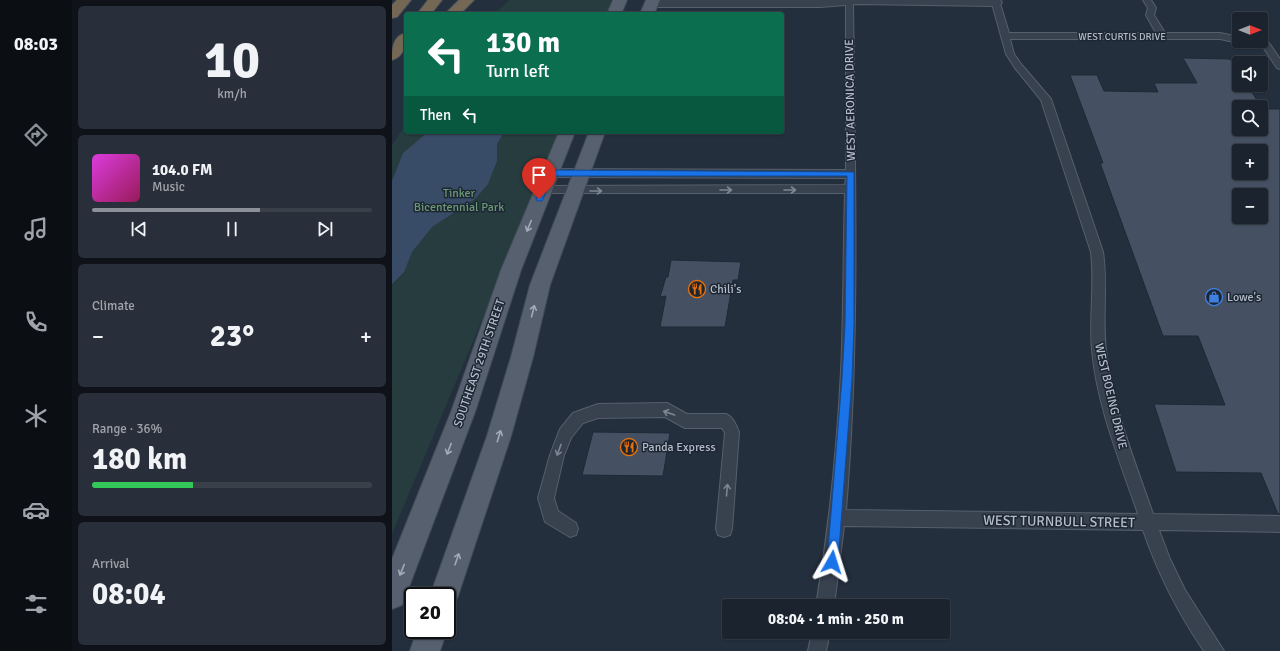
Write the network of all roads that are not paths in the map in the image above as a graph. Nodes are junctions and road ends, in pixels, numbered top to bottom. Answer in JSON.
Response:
{"nodes":[{"id":1,"x":404,"y":0,"type":"edge"},
{"id":2,"x":435,"y":0,"type":"edge"},
{"id":3,"x":467,"y":0,"type":"edge"},
{"id":4,"x":620,"y":0,"type":"edge"},
{"id":5,"x":855,"y":0,"type":"edge"},
{"id":6,"x":1147,"y":0,"type":"edge"},
{"id":7,"x":995,"y":1,"type":"edge"},
{"id":8,"x":651,"y":6,"type":"edge"},
{"id":9,"x":426,"y":12,"type":"edge"},
{"id":10,"x":454,"y":12,"type":"edge"},
{"id":11,"x":615,"y":12,"type":"edge"},
{"id":12,"x":392,"y":14,"type":"edge"},
{"id":13,"x":1004,"y":36,"type":"junction"},
{"id":14,"x":1162,"y":36,"type":"junction"},
{"id":15,"x":1232,"y":39,"type":"edge"},
{"id":16,"x":404,"y":40,"type":"edge"},
{"id":17,"x":1268,"y":48,"type":"edge"},
{"id":18,"x":392,"y":55,"type":"edge"},
{"id":19,"x":404,"y":56,"type":"edge"},
{"id":20,"x":1280,"y":66,"type":"edge"},
{"id":21,"x":392,"y":67,"type":"edge"},
{"id":22,"x":566,"y":134,"type":"edge"},
{"id":23,"x":596,"y":134,"type":"edge"},
{"id":24,"x":851,"y":174,"type":"junction"},
{"id":25,"x":547,"y":181,"type":"junction"},
{"id":26,"x":578,"y":182,"type":"junction"},
{"id":27,"x":850,"y":189,"type":"junction"},
{"id":28,"x":837,"y":518,"type":"junction"},
{"id":29,"x":1148,"y":522,"type":"junction"},
{"id":30,"x":1280,"y":524,"type":"edge"},
{"id":31,"x":570,"y":529,"type":"dead end"},
{"id":32,"x":724,"y":529,"type":"dead end"},
{"id":33,"x":447,"y":587,"type":"edge"},
{"id":34,"x":392,"y":595,"type":"edge"},
{"id":35,"x":826,"y":599,"type":"edge"},
{"id":36,"x":429,"y":639,"type":"edge"},
{"id":37,"x":820,"y":639,"type":"edge"},
{"id":38,"x":425,"y":651,"type":"edge"},
{"id":39,"x":817,"y":651,"type":"edge"},
{"id":40,"x":1215,"y":651,"type":"edge"}],
"edges":[{"from":1,"to":12,"type":"highway"},
{"from":2,"to":9,"type":"highway"},
{"from":3,"to":10,"type":"highway"},
{"from":4,"to":11,"type":"main road"},
{"from":5,"to":7,"type":"street"},
{"from":5,"to":8,"type":"street"},
{"from":5,"to":24,"type":"lane","name":"WEST AERONICA DRIVE"},
{"from":6,"to":14,"type":"lane"},
{"from":7,"to":13,"type":"lane","name":"WEST BOEING DRIVE"},
{"from":13,"to":14,"type":"lane","name":"WEST CURTIS DRIVE"},
{"from":13,"to":29,"type":"lane","name":"WEST BOEING DRIVE"},
{"from":14,"to":15,"type":"lane","name":"WEST CURTIS DRIVE"},
{"from":16,"to":18,"type":"highway"},
{"from":17,"to":20,"type":"lane"},
{"from":19,"to":21,"type":"highway"},
{"from":22,"to":25,"type":"main road","name":"SOUTHEAST 29TH STREET"},
{"from":23,"to":26,"type":"main road"},
{"from":24,"to":26,"type":"lane"},
{"from":24,"to":27,"type":"lane","name":"WEST AERONICA DRIVE"},
{"from":25,"to":26,"type":"lane"},
{"from":25,"to":26,"type":"lane"},
{"from":25,"to":34,"type":"main road","name":"SOUTHEAST 29TH STREET","one_way":true},
{"from":26,"to":27,"type":"lane","one_way":true},
{"from":33,"to":26,"type":"main road","one_way":true},
{"from":27,"to":28,"type":"lane","name":"WEST AERONICA DRIVE"},
{"from":28,"to":29,"type":"lane","name":"WEST TURNBULL STREET"},
{"from":28,"to":35,"type":"lane","name":"WEST AERONICA DRIVE"},
{"from":29,"to":30,"type":"lane","name":"WEST TURNBULL STREET"},
{"from":29,"to":40,"type":"lane","name":"WEST BOEING DRIVE"},
{"from":32,"to":31,"type":"lane","one_way":true},
{"from":36,"to":38,"type":"main road"},
{"from":37,"to":39,"type":"lane"}]}
